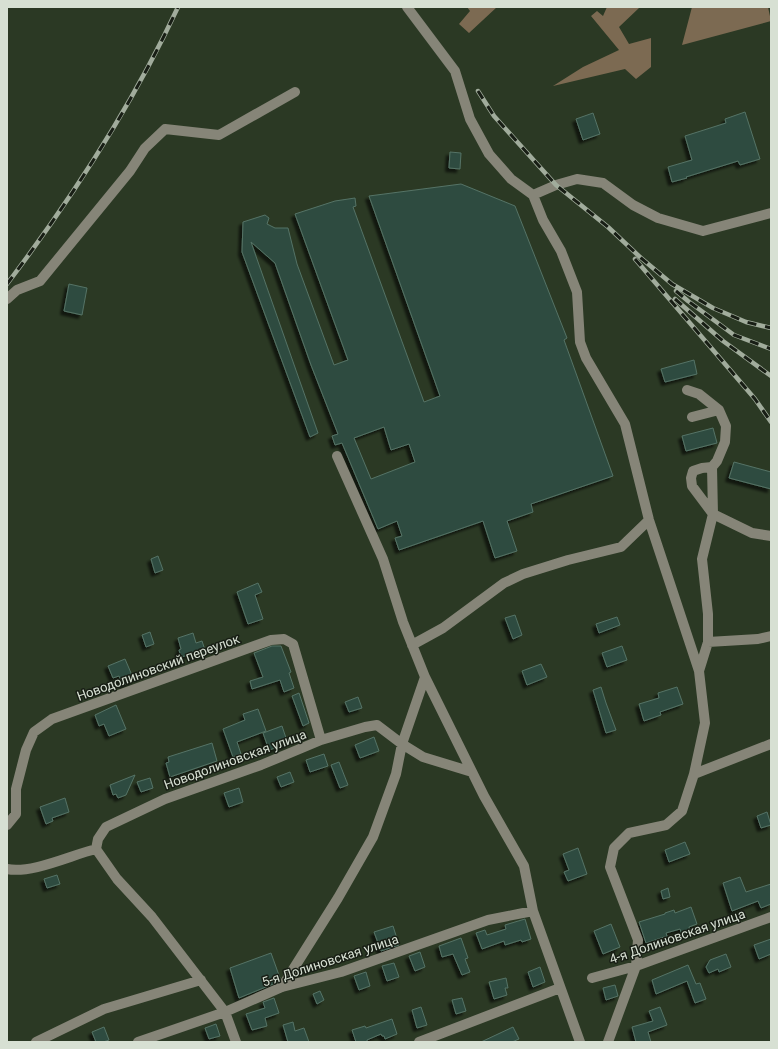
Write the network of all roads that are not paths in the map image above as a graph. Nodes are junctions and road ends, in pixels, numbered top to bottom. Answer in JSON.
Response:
{"nodes":[{"id":1,"x":407,"y":7,"type":"edge"},
{"id":2,"x":294,"y":92,"type":"dead end"},
{"id":3,"x":533,"y":195,"type":"junction"},
{"id":4,"x":771,"y":213,"type":"edge"},
{"id":5,"x":7,"y":299,"type":"edge"},
{"id":6,"x":687,"y":390,"type":"dead end"},
{"id":7,"x":719,"y":410,"type":"junction"},
{"id":8,"x":692,"y":417,"type":"dead end"},
{"id":9,"x":337,"y":456,"type":"dead end"},
{"id":10,"x":712,"y":468,"type":"junction"},
{"id":11,"x":713,"y":514,"type":"junction"},
{"id":12,"x":649,"y":520,"type":"junction"},
{"id":13,"x":771,"y":536,"type":"edge"},
{"id":14,"x":771,"y":636,"type":"edge"},
{"id":15,"x":708,"y":642,"type":"junction"},
{"id":16,"x":412,"y":645,"type":"junction"},
{"id":17,"x":699,"y":671,"type":"junction"},
{"id":18,"x":425,"y":677,"type":"junction"},
{"id":19,"x":321,"y":740,"type":"junction"},
{"id":20,"x":402,"y":744,"type":"junction"},
{"id":21,"x":771,"y":744,"type":"edge"},
{"id":22,"x":472,"y":772,"type":"junction"},
{"id":23,"x":694,"y":774,"type":"junction"},
{"id":24,"x":7,"y":825,"type":"edge"},
{"id":25,"x":96,"y":849,"type":"junction"},
{"id":26,"x":7,"y":869,"type":"edge"},
{"id":27,"x":533,"y":911,"type":"junction"},
{"id":28,"x":771,"y":917,"type":"edge"},
{"id":29,"x":636,"y":966,"type":"junction"},
{"id":30,"x":592,"y":978,"type":"dead end"},
{"id":31,"x":201,"y":980,"type":"junction"},
{"id":32,"x":282,"y":987,"type":"junction"},
{"id":33,"x":560,"y":988,"type":"junction"},
{"id":34,"x":225,"y":1012,"type":"junction"},
{"id":35,"x":36,"y":1042,"type":"edge"},
{"id":36,"x":138,"y":1042,"type":"edge"},
{"id":37,"x":236,"y":1042,"type":"edge"},
{"id":38,"x":419,"y":1042,"type":"edge"},
{"id":39,"x":580,"y":1042,"type":"edge"},
{"id":40,"x":608,"y":1042,"type":"edge"}],
"edges":[{"from":1,"to":3,"type":"street"},
{"from":2,"to":5,"type":"street"},
{"from":3,"to":4,"type":"street"},
{"from":3,"to":12,"type":"street"},
{"from":6,"to":7,"type":"street"},
{"from":7,"to":8,"type":"street"},
{"from":7,"to":10,"type":"street"},
{"from":9,"to":16,"type":"street"},
{"from":10,"to":11,"type":"street"},
{"from":10,"to":11,"type":"street"},
{"from":11,"to":13,"type":"street"},
{"from":11,"to":15,"type":"street"},
{"from":12,"to":16,"type":"street"},
{"from":12,"to":17,"type":"street"},
{"from":14,"to":15,"type":"street"},
{"from":15,"to":17,"type":"street"},
{"from":16,"to":18,"type":"street"},
{"from":17,"to":23,"type":"street"},
{"from":18,"to":20,"type":"street"},
{"from":18,"to":22,"type":"street"},
{"from":19,"to":20,"type":"street","name":"Новодолиновская улица"},
{"from":19,"to":24,"type":"street","name":"Новодолиновский переулок"},
{"from":19,"to":25,"type":"street","name":"Новодолиновская улица"},
{"from":20,"to":22,"type":"street"},
{"from":20,"to":32,"type":"street"},
{"from":21,"to":23,"type":"street"},
{"from":22,"to":27,"type":"street"},
{"from":23,"to":29,"type":"street"},
{"from":25,"to":26,"type":"street"},
{"from":25,"to":31,"type":"street"},
{"from":27,"to":32,"type":"street","name":"5-я Долиновская улица"},
{"from":27,"to":33,"type":"street"},
{"from":28,"to":29,"type":"street","name":"4-я Долиновская улица"},
{"from":29,"to":30,"type":"street","name":"4-я Долиновская улица"},
{"from":29,"to":40,"type":"street"},
{"from":31,"to":34,"type":"street"},
{"from":31,"to":35,"type":"street"},
{"from":32,"to":34,"type":"street","name":"5-я Долиновская улица"},
{"from":33,"to":38,"type":"street"},
{"from":33,"to":39,"type":"street"},
{"from":34,"to":36,"type":"street","name":"5-я Долиновская улица"},
{"from":34,"to":37,"type":"street"}]}
